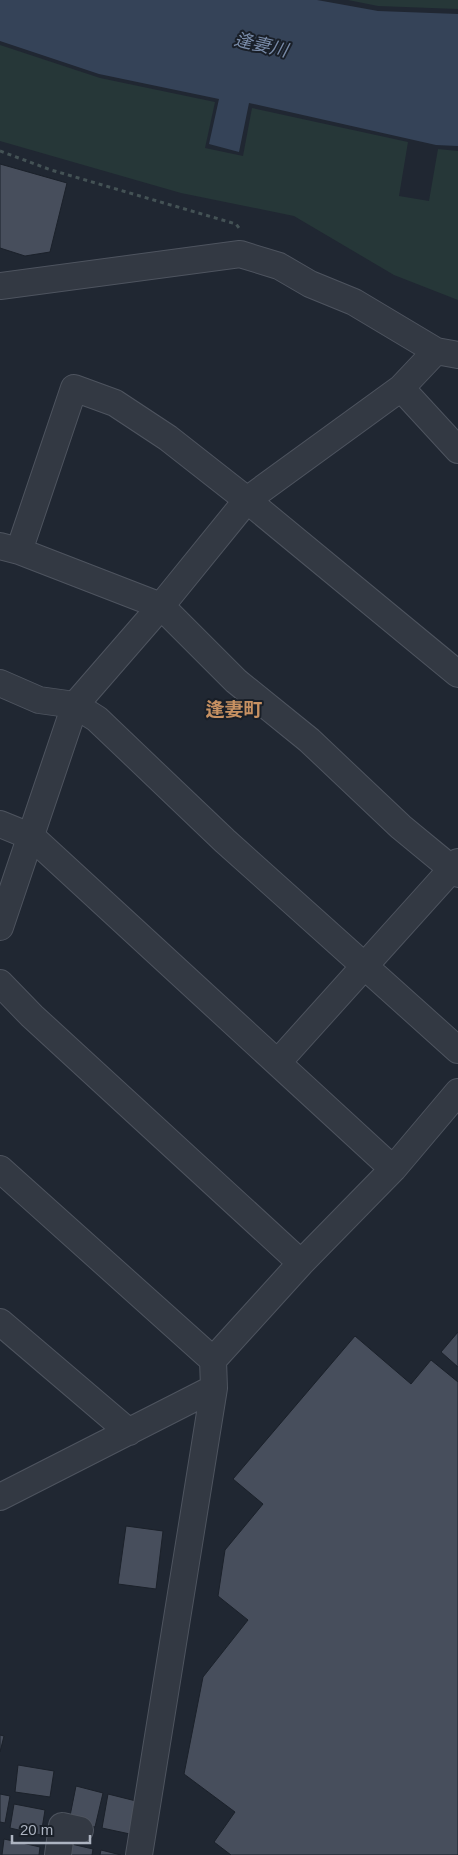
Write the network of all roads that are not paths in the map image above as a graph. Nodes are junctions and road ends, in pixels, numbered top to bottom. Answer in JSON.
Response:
{"nodes":[{"id":1,"x":0,"y":286,"type":"edge"},
{"id":2,"x":447,"y":353,"type":"edge"},
{"id":3,"x":401,"y":388,"type":"junction"},
{"id":4,"x":458,"y":450,"type":"edge"},
{"id":5,"x":247,"y":500,"type":"junction"},
{"id":6,"x":9,"y":549,"type":"edge"},
{"id":7,"x":161,"y":606,"type":"junction"},
{"id":8,"x":458,"y":674,"type":"edge"},
{"id":9,"x":0,"y":683,"type":"edge"},
{"id":10,"x":75,"y":705,"type":"junction"},
{"id":11,"x":0,"y":824,"type":"edge"},
{"id":12,"x":32,"y":837,"type":"junction"},
{"id":13,"x":456,"y":868,"type":"edge"},
{"id":14,"x":0,"y":927,"type":"edge"},
{"id":15,"x":366,"y":967,"type":"junction"},
{"id":16,"x":0,"y":984,"type":"edge"},
{"id":17,"x":458,"y":1050,"type":"edge"},
{"id":18,"x":279,"y":1061,"type":"junction"},
{"id":19,"x":458,"y":1092,"type":"edge"},
{"id":20,"x":0,"y":1169,"type":"edge"},
{"id":21,"x":394,"y":1169,"type":"junction"},
{"id":22,"x":301,"y":1263,"type":"junction"},
{"id":23,"x":0,"y":1322,"type":"edge"},
{"id":24,"x":213,"y":1360,"type":"junction"},
{"id":25,"x":214,"y":1388,"type":"junction"},
{"id":26,"x":130,"y":1432,"type":"junction"},
{"id":27,"x":0,"y":1497,"type":"edge"},
{"id":28,"x":80,"y":1830,"type":"dead end"},
{"id":29,"x":58,"y":1855,"type":"edge"},
{"id":30,"x":140,"y":1855,"type":"edge"}],
"edges":[{"from":1,"to":2,"type":"street"},
{"from":2,"to":3,"type":"street"},
{"from":3,"to":4,"type":"street"},
{"from":3,"to":5,"type":"street"},
{"from":5,"to":6,"type":"street"},
{"from":5,"to":7,"type":"street"},
{"from":5,"to":8,"type":"street"},
{"from":6,"to":7,"type":"street"},
{"from":7,"to":10,"type":"street"},
{"from":7,"to":13,"type":"street"},
{"from":9,"to":10,"type":"street"},
{"from":10,"to":12,"type":"street"},
{"from":10,"to":15,"type":"street"},
{"from":11,"to":12,"type":"street"},
{"from":12,"to":14,"type":"street"},
{"from":12,"to":18,"type":"street"},
{"from":13,"to":15,"type":"street"},
{"from":15,"to":17,"type":"street"},
{"from":15,"to":18,"type":"street"},
{"from":16,"to":22,"type":"street"},
{"from":18,"to":21,"type":"street"},
{"from":19,"to":21,"type":"street"},
{"from":20,"to":24,"type":"street"},
{"from":21,"to":22,"type":"street"},
{"from":22,"to":24,"type":"street"},
{"from":23,"to":26,"type":"street"},
{"from":24,"to":25,"type":"street"},
{"from":25,"to":26,"type":"street"},
{"from":25,"to":30,"type":"street"},
{"from":26,"to":27,"type":"street"},
{"from":28,"to":29,"type":"street"}]}
